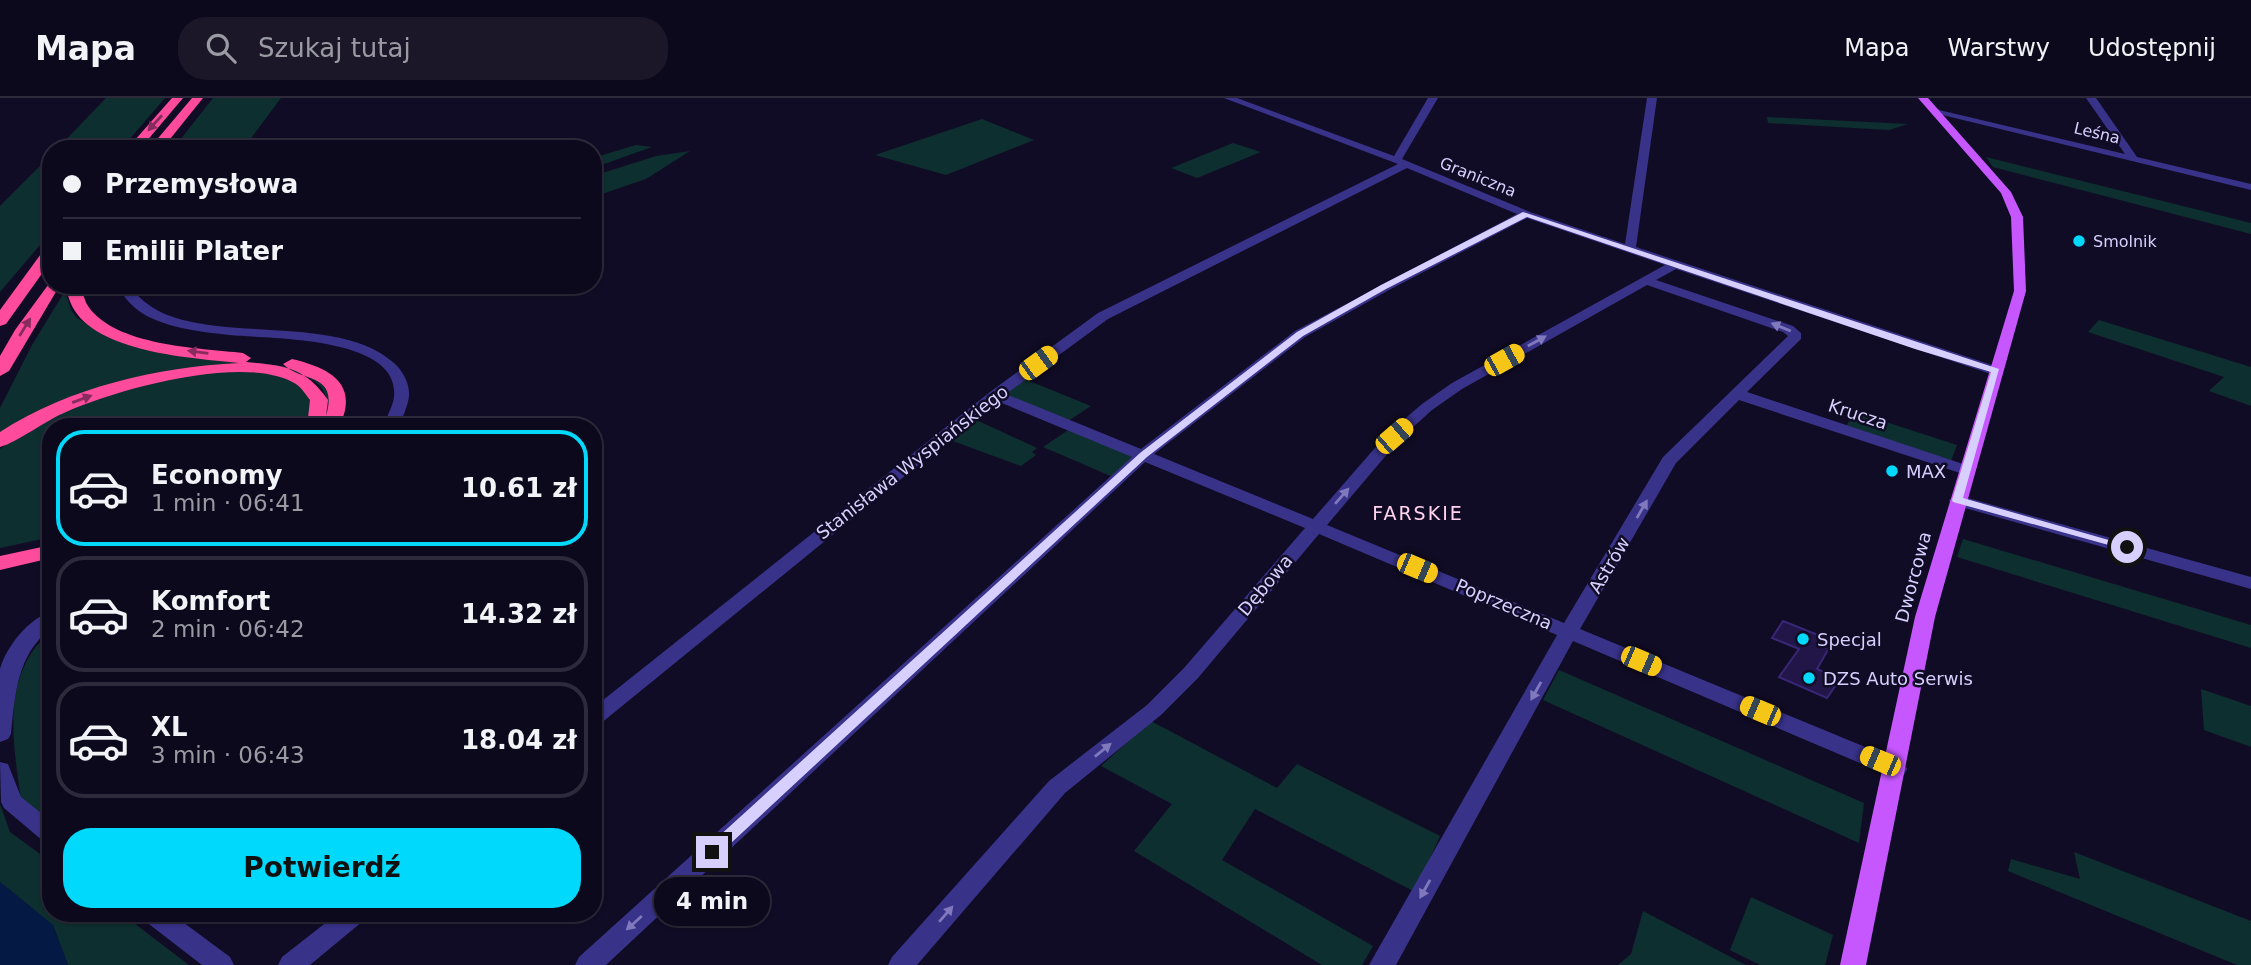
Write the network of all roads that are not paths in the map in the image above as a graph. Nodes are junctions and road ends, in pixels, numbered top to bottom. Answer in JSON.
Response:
{"nodes":[{"id":1,"x":178,"y":98,"type":"edge"},
{"id":2,"x":198,"y":98,"type":"edge"},
{"id":3,"x":1229,"y":98,"type":"edge"},
{"id":4,"x":1433,"y":98,"type":"edge"},
{"id":5,"x":1652,"y":98,"type":"edge"},
{"id":6,"x":1923,"y":98,"type":"edge"},
{"id":7,"x":2091,"y":98,"type":"edge"},
{"id":8,"x":1936,"y":112,"type":"junction"},
{"id":9,"x":141,"y":140,"type":"edge"},
{"id":10,"x":163,"y":140,"type":"edge"},
{"id":11,"x":2133,"y":158,"type":"junction"},
{"id":12,"x":1401,"y":162,"type":"junction"},
{"id":13,"x":2251,"y":187,"type":"edge"},
{"id":14,"x":1526,"y":214,"type":"junction"},
{"id":15,"x":1630,"y":248,"type":"junction"},
{"id":16,"x":42,"y":263,"type":"edge"},
{"id":17,"x":1676,"y":264,"type":"junction"},
{"id":18,"x":1646,"y":281,"type":"junction"},
{"id":19,"x":47,"y":294,"type":"edge"},
{"id":20,"x":74,"y":294,"type":"edge"},
{"id":21,"x":130,"y":294,"type":"edge"},
{"id":22,"x":0,"y":321,"type":"edge"},
{"id":23,"x":1996,"y":370,"type":"junction"},
{"id":24,"x":0,"y":371,"type":"edge"},
{"id":25,"x":1737,"y":394,"type":"junction"},
{"id":26,"x":995,"y":395,"type":"junction"},
{"id":27,"x":316,"y":418,"type":"edge"},
{"id":28,"x":335,"y":418,"type":"edge"},
{"id":29,"x":396,"y":418,"type":"edge"},
{"id":30,"x":0,"y":441,"type":"edge"},
{"id":31,"x":1143,"y":455,"type":"junction"},
{"id":32,"x":1966,"y":470,"type":"junction"},
{"id":33,"x":1957,"y":500,"type":"junction"},
{"id":34,"x":1315,"y":526,"type":"junction"},
{"id":35,"x":42,"y":543,"type":"edge"},
{"id":36,"x":0,"y":553,"type":"edge"},
{"id":37,"x":42,"y":553,"type":"edge"},
{"id":38,"x":0,"y":563,"type":"edge"},
{"id":39,"x":2251,"y":583,"type":"edge"},
{"id":40,"x":42,"y":626,"type":"edge"},
{"id":41,"x":1569,"y":631,"type":"junction"},
{"id":42,"x":602,"y":712,"type":"edge"},
{"id":43,"x":0,"y":734,"type":"edge"},
{"id":44,"x":1896,"y":769,"type":"junction"},
{"id":45,"x":0,"y":770,"type":"edge"},
{"id":46,"x":42,"y":827,"type":"edge"},
{"id":47,"x":165,"y":922,"type":"edge"},
{"id":48,"x":345,"y":922,"type":"edge"},
{"id":49,"x":221,"y":965,"type":"edge"},
{"id":50,"x":291,"y":965,"type":"edge"},
{"id":51,"x":588,"y":965,"type":"edge"},
{"id":52,"x":901,"y":965,"type":"edge"},
{"id":53,"x":1382,"y":965,"type":"edge"},
{"id":54,"x":1853,"y":965,"type":"edge"}],
"edges":[{"from":1,"to":9,"type":"highway","one_way":true},
{"from":2,"to":10,"type":"highway"},
{"from":3,"to":12,"type":"street","name":"Graniczna"},
{"from":4,"to":12,"type":"street"},
{"from":5,"to":15,"type":"street"},
{"from":6,"to":8,"type":"main road","name":"Dworcowa"},
{"from":7,"to":11,"type":"street"},
{"from":8,"to":11,"type":"street","name":"Leśna"},
{"from":8,"to":23,"type":"main road","name":"Dworcowa"},
{"from":11,"to":13,"type":"street","name":"Leśna"},
{"from":12,"to":14,"type":"street","name":"Graniczna"},
{"from":12,"to":26,"type":"street","name":"Stanisława Wyspiańskiego"},
{"from":14,"to":15,"type":"street","name":"Graniczna"},
{"from":14,"to":31,"type":"street"},
{"from":15,"to":17,"type":"street","name":"Graniczna"},
{"from":16,"to":22,"type":"highway"},
{"from":17,"to":18,"type":"street","name":"Dębowa"},
{"from":17,"to":23,"type":"street","name":"Graniczna"},
{"from":25,"to":18,"type":"street","name":"Astrów","one_way":true},
{"from":34,"to":18,"type":"street","name":"Dębowa","one_way":true},
{"from":24,"to":19,"type":"highway","one_way":true},
{"from":28,"to":20,"type":"highway","one_way":true},
{"from":21,"to":29,"type":"street"},
{"from":23,"to":32,"type":"main road","name":"Dworcowa"},
{"from":25,"to":32,"type":"street","name":"Krucza"},
{"from":41,"to":25,"type":"street","name":"Astrów","one_way":true},
{"from":26,"to":31,"type":"street","name":"Poprzeczna"},
{"from":26,"to":42,"type":"street","name":"Stanisława Wyspiańskiego"},
{"from":30,"to":27,"type":"highway","one_way":true},
{"from":31,"to":34,"type":"street","name":"Poprzeczna"},
{"from":31,"to":51,"type":"street","one_way":true},
{"from":32,"to":33,"type":"main road","name":"Dworcowa"},
{"from":33,"to":39,"type":"street"},
{"from":33,"to":44,"type":"main road","name":"Dworcowa"},
{"from":34,"to":41,"type":"street","name":"Poprzeczna"},
{"from":52,"to":34,"type":"street","name":"Dębowa","one_way":true},
{"from":35,"to":36,"type":"highway"},
{"from":37,"to":38,"type":"highway"},
{"from":40,"to":43,"type":"street"},
{"from":41,"to":44,"type":"street","name":"Poprzeczna"},
{"from":41,"to":53,"type":"street","name":"Astrów","one_way":true},
{"from":44,"to":54,"type":"main road","name":"Dworcowa"},
{"from":45,"to":46,"type":"street"},
{"from":47,"to":49,"type":"street"},
{"from":48,"to":50,"type":"street"}]}
